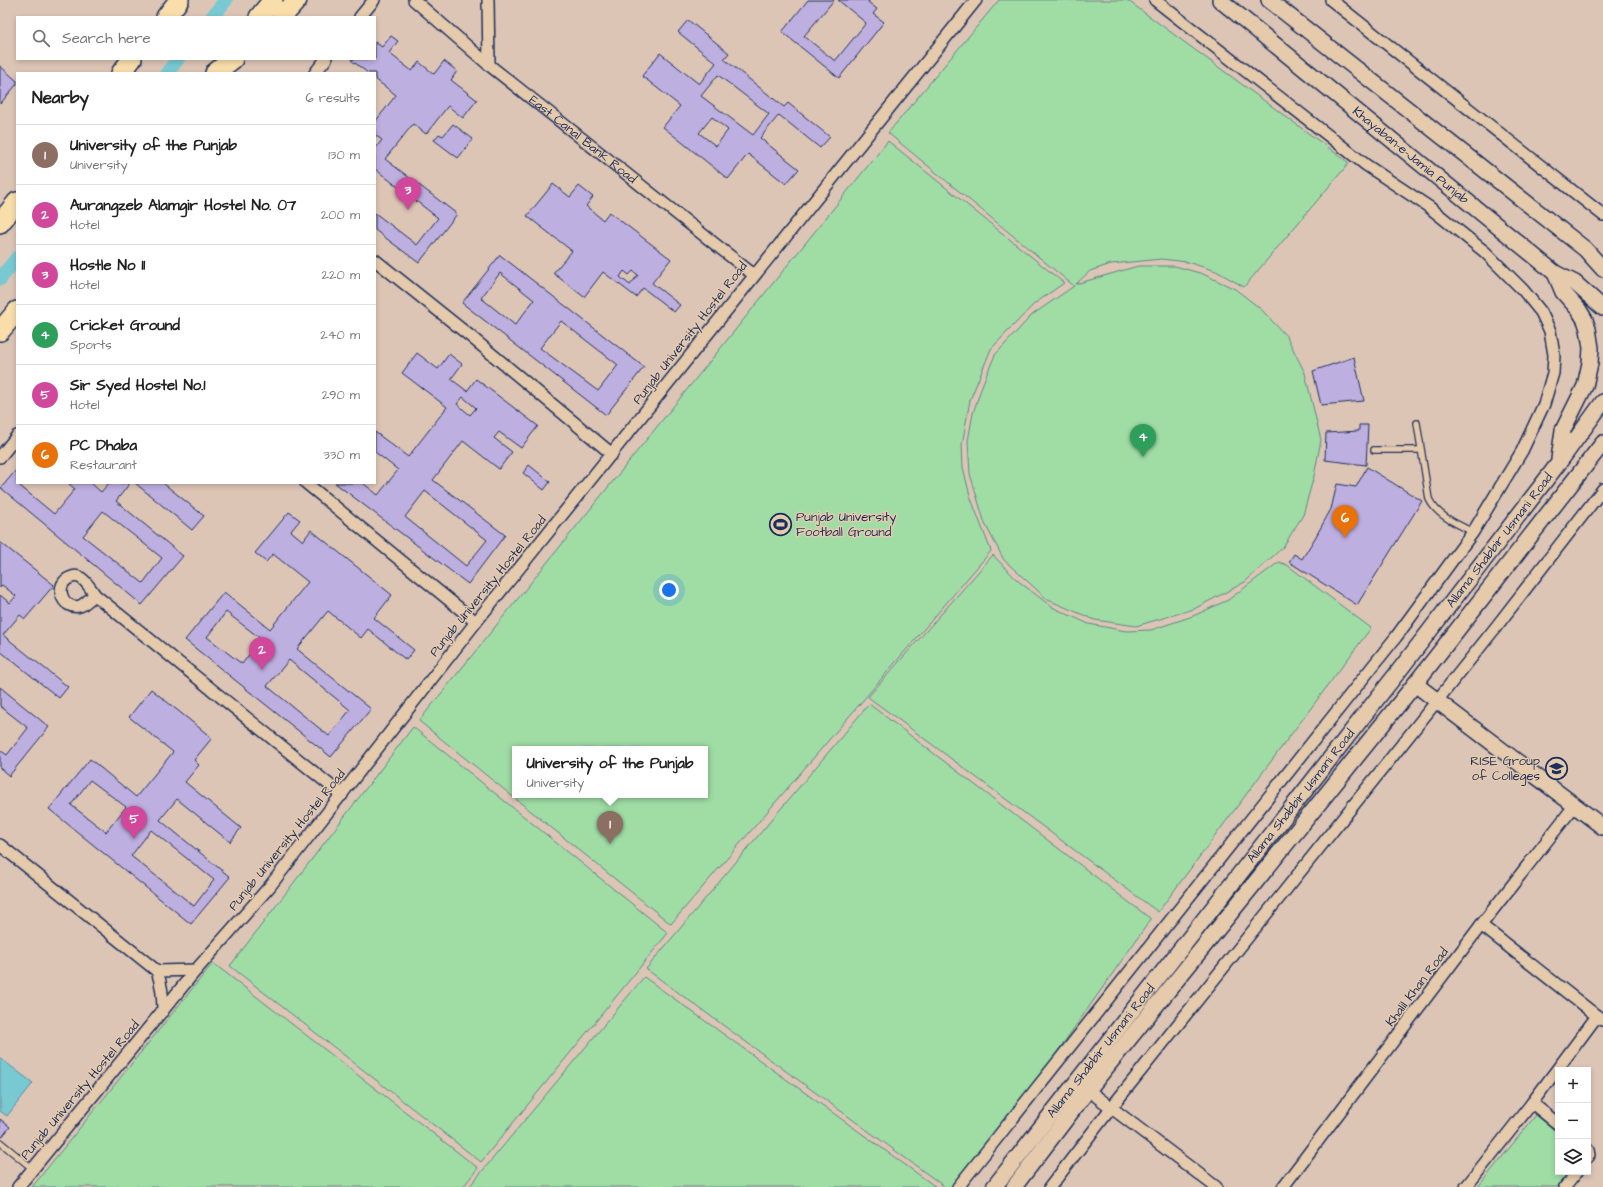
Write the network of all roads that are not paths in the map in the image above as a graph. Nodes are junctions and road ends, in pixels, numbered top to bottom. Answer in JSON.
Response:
{"nodes":[{"id":1,"x":167,"y":0,"type":"edge"},
{"id":2,"x":179,"y":0,"type":"edge"},
{"id":3,"x":273,"y":0,"type":"edge"},
{"id":4,"x":297,"y":0,"type":"edge"},
{"id":5,"x":374,"y":0,"type":"edge"},
{"id":6,"x":414,"y":0,"type":"edge"},
{"id":7,"x":488,"y":0,"type":"edge"},
{"id":8,"x":976,"y":0,"type":"edge"},
{"id":9,"x":1156,"y":0,"type":"edge"},
{"id":10,"x":1220,"y":0,"type":"edge"},
{"id":11,"x":1269,"y":0,"type":"edge"},
{"id":12,"x":1331,"y":0,"type":"edge"},
{"id":13,"x":159,"y":16,"type":"edge"},
{"id":14,"x":167,"y":16,"type":"edge"},
{"id":15,"x":260,"y":16,"type":"edge"},
{"id":16,"x":283,"y":16,"type":"edge"},
{"id":17,"x":361,"y":16,"type":"edge"},
{"id":18,"x":131,"y":60,"type":"edge"},
{"id":19,"x":223,"y":60,"type":"edge"},
{"id":20,"x":232,"y":60,"type":"edge"},
{"id":21,"x":325,"y":60,"type":"edge"},
{"id":22,"x":489,"y":65,"type":"junction"},
{"id":23,"x":122,"y":72,"type":"edge"},
{"id":24,"x":215,"y":72,"type":"edge"},
{"id":25,"x":215,"y":72,"type":"edge"},
{"id":26,"x":315,"y":72,"type":"edge"},
{"id":27,"x":16,"y":203,"type":"edge"},
{"id":28,"x":1603,"y":215,"type":"edge"},
{"id":29,"x":0,"y":223,"type":"edge"},
{"id":30,"x":1585,"y":249,"type":"junction"},
{"id":31,"x":1603,"y":257,"type":"edge"},
{"id":32,"x":376,"y":261,"type":"edge"},
{"id":33,"x":1603,"y":269,"type":"edge"},
{"id":34,"x":1555,"y":273,"type":"junction"},
{"id":35,"x":754,"y":275,"type":"junction"},
{"id":36,"x":1603,"y":308,"type":"edge"},
{"id":37,"x":16,"y":312,"type":"edge"},
{"id":38,"x":0,"y":331,"type":"edge"},
{"id":39,"x":1603,"y":402,"type":"edge"},
{"id":40,"x":1417,"y":423,"type":"dead end"},
{"id":41,"x":16,"y":437,"type":"edge"},
{"id":42,"x":1603,"y":442,"type":"edge"},
{"id":43,"x":1374,"y":450,"type":"dead end"},
{"id":44,"x":1421,"y":450,"type":"junction"},
{"id":45,"x":612,"y":454,"type":"junction"},
{"id":46,"x":0,"y":457,"type":"edge"},
{"id":47,"x":1603,"y":460,"type":"edge"},
{"id":48,"x":1558,"y":464,"type":"junction"},
{"id":49,"x":1580,"y":473,"type":"junction"},
{"id":50,"x":307,"y":484,"type":"edge"},
{"id":51,"x":1603,"y":489,"type":"edge"},
{"id":52,"x":1473,"y":532,"type":"junction"},
{"id":53,"x":95,"y":595,"type":"dead end"},
{"id":54,"x":476,"y":622,"type":"junction"},
{"id":55,"x":1415,"y":684,"type":"junction"},
{"id":56,"x":1436,"y":701,"type":"junction"},
{"id":57,"x":342,"y":795,"type":"junction"},
{"id":58,"x":1575,"y":805,"type":"junction"},
{"id":59,"x":1603,"y":827,"type":"edge"},
{"id":60,"x":0,"y":845,"type":"edge"},
{"id":61,"x":1481,"y":925,"type":"junction"},
{"id":62,"x":196,"y":970,"type":"junction"},
{"id":63,"x":157,"y":971,"type":"junction"},
{"id":64,"x":163,"y":1011,"type":"junction"},
{"id":65,"x":1600,"y":1019,"type":"edge"},
{"id":66,"x":1088,"y":1090,"type":"junction"},
{"id":67,"x":1532,"y":1103,"type":"junction"},
{"id":68,"x":1112,"y":1108,"type":"junction"},
{"id":69,"x":1555,"y":1122,"type":"edge"},
{"id":70,"x":0,"y":1142,"type":"edge"},
{"id":71,"x":33,"y":1169,"type":"junction"},
{"id":72,"x":1575,"y":1175,"type":"edge"},
{"id":73,"x":18,"y":1187,"type":"edge"},
{"id":74,"x":958,"y":1187,"type":"edge"},
{"id":75,"x":994,"y":1187,"type":"edge"},
{"id":76,"x":1014,"y":1187,"type":"edge"},
{"id":77,"x":1050,"y":1187,"type":"edge"},
{"id":78,"x":1216,"y":1187,"type":"edge"},
{"id":79,"x":1283,"y":1187,"type":"edge"},
{"id":80,"x":1466,"y":1187,"type":"edge"},
{"id":81,"x":1565,"y":1187,"type":"edge"}],
"edges":[{"from":1,"to":13,"type":"highway"},
{"from":2,"to":14,"type":"highway"},
{"from":3,"to":15,"type":"highway"},
{"from":4,"to":16,"type":"highway"},
{"from":5,"to":17,"type":"street"},
{"from":6,"to":22,"type":"street","name":"East Canal Bank Road"},
{"from":7,"to":22,"type":"street"},
{"from":8,"to":35,"type":"street","name":"Punjab University Hostel Road"},
{"from":9,"to":52,"type":"street"},
{"from":10,"to":34,"type":"main road","name":"Khayaban-e-Jamia Punjab"},
{"from":11,"to":30,"type":"main road"},
{"from":12,"to":28,"type":"street"},
{"from":18,"to":23,"type":"highway"},
{"from":19,"to":24,"type":"highway"},
{"from":20,"to":25,"type":"highway"},
{"from":21,"to":26,"type":"street"},
{"from":22,"to":35,"type":"street","name":"East Canal Bank Road"},
{"from":27,"to":29,"type":"highway"},
{"from":30,"to":31,"type":"main road"},
{"from":30,"to":33,"type":"main road"},
{"from":32,"to":45,"type":"street"},
{"from":34,"to":36,"type":"main road","name":"Khayaban-e-Jamia Punjab"},
{"from":34,"to":48,"type":"main road"},
{"from":35,"to":45,"type":"street","name":"Punjab University Hostel Road"},
{"from":37,"to":38,"type":"highway"},
{"from":39,"to":48,"type":"main road","name":"Allama Shabbir Usmani Road"},
{"from":40,"to":44,"type":"lane"},
{"from":41,"to":46,"type":"street"},
{"from":42,"to":49,"type":"main road","name":"Allama Shabbir Usmani Road"},
{"from":43,"to":44,"type":"lane"},
{"from":44,"to":52,"type":"lane"},
{"from":45,"to":54,"type":"street","name":"Punjab University Hostel Road"},
{"from":47,"to":49,"type":"main road"},
{"from":48,"to":75,"type":"main road","name":"Allama Shabbir Usmani Road"},
{"from":49,"to":55,"type":"main road","name":"Allama Shabbir Usmani Road"},
{"from":50,"to":54,"type":"street"},
{"from":51,"to":56,"type":"street"},
{"from":52,"to":74,"type":"street"},
{"from":53,"to":57,"type":"street"},
{"from":54,"to":57,"type":"street","name":"Punjab University Hostel Road"},
{"from":55,"to":56,"type":"main road"},
{"from":55,"to":66,"type":"main road","name":"Allama Shabbir Usmani Road"},
{"from":56,"to":58,"type":"main road"},
{"from":56,"to":68,"type":"street"},
{"from":57,"to":62,"type":"street","name":"Punjab University Hostel Road"},
{"from":58,"to":59,"type":"main road"},
{"from":58,"to":61,"type":"street","name":"Khalil Khan Road"},
{"from":60,"to":63,"type":"street"},
{"from":61,"to":65,"type":"street"},
{"from":61,"to":79,"type":"street","name":"Khalil Khan Road"},
{"from":62,"to":63,"type":"street"},
{"from":62,"to":64,"type":"street","name":"Punjab University Hostel Road"},
{"from":63,"to":64,"type":"street"},
{"from":64,"to":71,"type":"street","name":"Punjab University Hostel Road"},
{"from":65,"to":67,"type":"street"},
{"from":66,"to":68,"type":"street"},
{"from":66,"to":76,"type":"main road","name":"Allama Shabbir Usmani Road"},
{"from":67,"to":69,"type":"street"},
{"from":67,"to":80,"type":"street"},
{"from":68,"to":77,"type":"street"},
{"from":68,"to":78,"type":"street"},
{"from":70,"to":71,"type":"lane"},
{"from":71,"to":73,"type":"street","name":"Punjab University Hostel Road"},
{"from":72,"to":81,"type":"street"}]}
